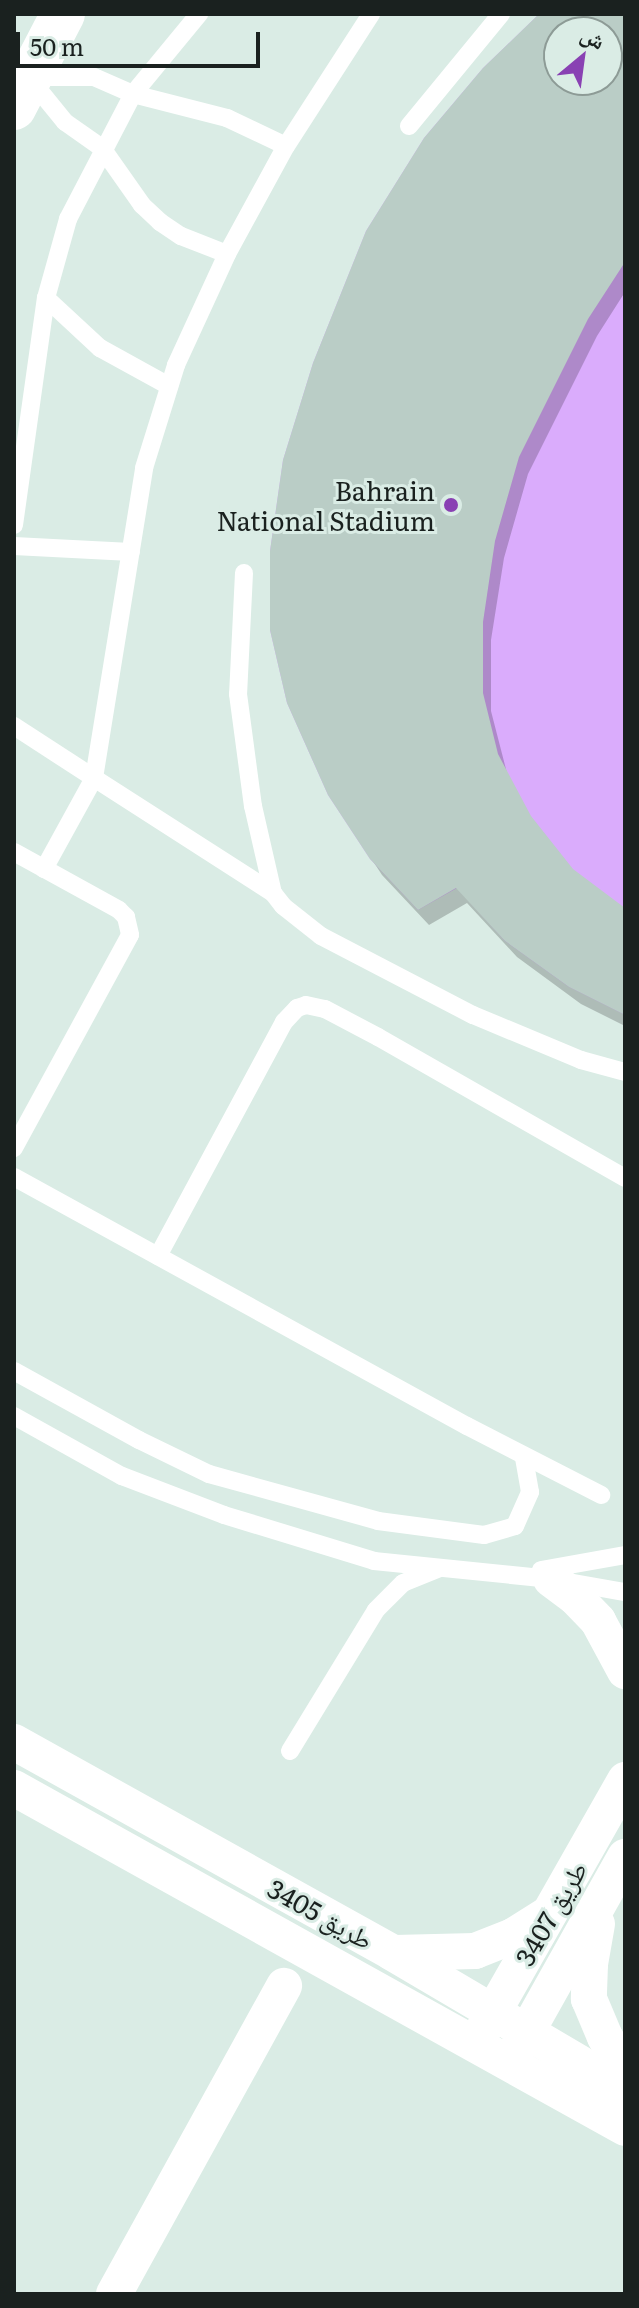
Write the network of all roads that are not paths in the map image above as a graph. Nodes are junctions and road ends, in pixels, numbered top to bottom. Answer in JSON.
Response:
{"nodes":[{"id":1,"x":63,"y":14,"type":"edge"},
{"id":2,"x":199,"y":14,"type":"edge"},
{"id":3,"x":371,"y":14,"type":"edge"},
{"id":4,"x":501,"y":14,"type":"edge"},
{"id":5,"x":14,"y":35,"type":"edge"},
{"id":6,"x":19,"y":87,"type":"edge"},
{"id":7,"x":133,"y":94,"type":"junction"},
{"id":8,"x":409,"y":126,"type":"dead end"},
{"id":9,"x":286,"y":146,"type":"junction"},
{"id":10,"x":102,"y":148,"type":"junction"},
{"id":11,"x":227,"y":254,"type":"junction"},
{"id":12,"x":46,"y":298,"type":"junction"},
{"id":13,"x":169,"y":386,"type":"junction"},
{"id":14,"x":14,"y":525,"type":"edge"},
{"id":15,"x":14,"y":546,"type":"edge"},
{"id":16,"x":131,"y":552,"type":"junction"},
{"id":17,"x":244,"y":573,"type":"dead end"},
{"id":18,"x":14,"y":726,"type":"edge"},
{"id":19,"x":94,"y":778,"type":"junction"},
{"id":20,"x":14,"y":852,"type":"edge"},
{"id":21,"x":49,"y":872,"type":"junction"},
{"id":22,"x":273,"y":893,"type":"junction"},
{"id":23,"x":625,"y":1072,"type":"edge"},
{"id":24,"x":14,"y":1148,"type":"edge"},
{"id":25,"x":14,"y":1177,"type":"edge"},
{"id":26,"x":625,"y":1178,"type":"edge"},
{"id":27,"x":158,"y":1256,"type":"junction"},
{"id":28,"x":14,"y":1371,"type":"edge"},
{"id":29,"x":14,"y":1416,"type":"edge"},
{"id":30,"x":524,"y":1457,"type":"junction"},
{"id":31,"x":601,"y":1495,"type":"dead end"},
{"id":32,"x":625,"y":1555,"type":"edge"},
{"id":33,"x":440,"y":1568,"type":"junction"},
{"id":34,"x":507,"y":1574,"type":"junction"},
{"id":35,"x":551,"y":1579,"type":"junction"},
{"id":36,"x":625,"y":1592,"type":"edge"},
{"id":37,"x":625,"y":1671,"type":"edge"},
{"id":38,"x":14,"y":1742,"type":"edge"},
{"id":39,"x":290,"y":1751,"type":"dead end"},
{"id":40,"x":625,"y":1780,"type":"edge"},
{"id":41,"x":14,"y":1788,"type":"edge"},
{"id":42,"x":625,"y":1857,"type":"edge"},
{"id":43,"x":601,"y":1900,"type":"junction"},
{"id":44,"x":552,"y":1912,"type":"junction"},
{"id":45,"x":391,"y":1952,"type":"junction"},
{"id":46,"x":284,"y":1986,"type":"dead end"},
{"id":47,"x":492,"y":2012,"type":"junction"},
{"id":48,"x":527,"y":2032,"type":"junction"},
{"id":49,"x":475,"y":2045,"type":"junction"},
{"id":50,"x":509,"y":2065,"type":"junction"},
{"id":51,"x":625,"y":2069,"type":"edge"},
{"id":52,"x":625,"y":2090,"type":"edge"},
{"id":53,"x":625,"y":2128,"type":"edge"},
{"id":54,"x":114,"y":2294,"type":"edge"}],
"edges":[{"from":1,"to":6,"type":"main road"},
{"from":2,"to":7,"type":"lane"},
{"from":3,"to":9,"type":"lane"},
{"from":4,"to":8,"type":"lane"},
{"from":5,"to":6,"type":"main road"},
{"from":6,"to":7,"type":"lane"},
{"from":6,"to":10,"type":"lane"},
{"from":7,"to":9,"type":"lane"},
{"from":7,"to":10,"type":"lane"},
{"from":9,"to":11,"type":"lane"},
{"from":10,"to":11,"type":"lane"},
{"from":10,"to":12,"type":"lane"},
{"from":11,"to":13,"type":"lane"},
{"from":12,"to":13,"type":"lane"},
{"from":12,"to":14,"type":"lane"},
{"from":13,"to":16,"type":"lane"},
{"from":15,"to":16,"type":"lane"},
{"from":16,"to":19,"type":"lane"},
{"from":17,"to":22,"type":"lane"},
{"from":18,"to":19,"type":"lane"},
{"from":19,"to":21,"type":"lane"},
{"from":19,"to":22,"type":"lane"},
{"from":20,"to":21,"type":"lane"},
{"from":21,"to":24,"type":"lane"},
{"from":22,"to":23,"type":"lane"},
{"from":25,"to":27,"type":"lane"},
{"from":26,"to":27,"type":"lane"},
{"from":27,"to":30,"type":"lane"},
{"from":28,"to":30,"type":"lane"},
{"from":29,"to":33,"type":"lane"},
{"from":30,"to":31,"type":"lane"},
{"from":32,"to":34,"type":"lane"},
{"from":33,"to":34,"type":"lane"},
{"from":33,"to":39,"type":"lane"},
{"from":34,"to":35,"type":"lane"},
{"from":35,"to":36,"type":"lane"},
{"from":35,"to":37,"type":"street"},
{"from":38,"to":45,"type":"street","name":"طريق 3405"},
{"from":40,"to":44,"type":"street","name":"طريق 3407"},
{"from":41,"to":49,"type":"street","name":"طريق 3405"},
{"from":42,"to":43,"type":"street","name":"طريق 3407"},
{"from":43,"to":48,"type":"street","name":"طريق 3407"},
{"from":43,"to":51,"type":"street"},
{"from":44,"to":45,"type":"street"},
{"from":44,"to":47,"type":"street","name":"طريق 3407"},
{"from":45,"to":47,"type":"street","name":"طريق 3405"},
{"from":46,"to":54,"type":"street"},
{"from":47,"to":48,"type":"street","name":"طريق 3405"},
{"from":47,"to":49,"type":"street","name":"طريق 3407"},
{"from":48,"to":50,"type":"street","name":"طريق 3407"},
{"from":48,"to":52,"type":"street","name":"طريق 3405"},
{"from":49,"to":50,"type":"street","name":"طريق 3405"},
{"from":50,"to":53,"type":"street","name":"طريق 3405"}]}
